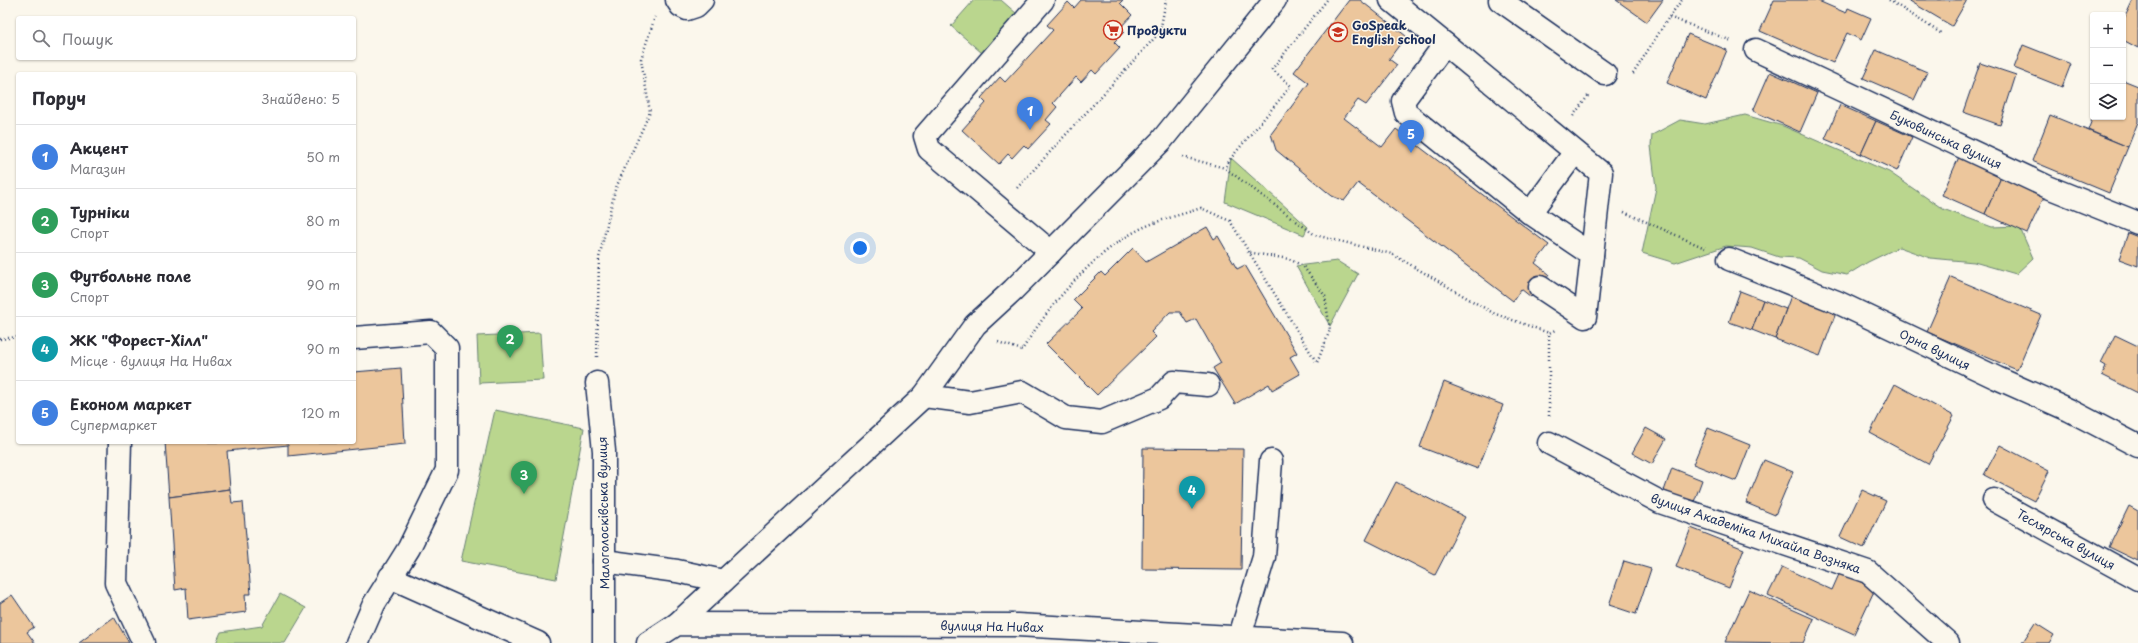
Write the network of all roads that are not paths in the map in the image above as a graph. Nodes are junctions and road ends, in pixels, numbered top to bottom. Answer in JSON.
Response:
{"nodes":[{"id":1,"x":677,"y":0,"type":"edge"},
{"id":2,"x":702,"y":0,"type":"edge"},
{"id":3,"x":1043,"y":0,"type":"edge"},
{"id":4,"x":1275,"y":0,"type":"edge"},
{"id":5,"x":1391,"y":0,"type":"edge"},
{"id":6,"x":1500,"y":0,"type":"edge"},
{"id":7,"x":1445,"y":44,"type":"junction"},
{"id":8,"x":1756,"y":50,"type":"road end"},
{"id":9,"x":1605,"y":74,"type":"road end"},
{"id":10,"x":1575,"y":152,"type":"junction"},
{"id":11,"x":1530,"y":213,"type":"junction"},
{"id":12,"x":2138,"y":223,"type":"edge"},
{"id":13,"x":1051,"y":252,"type":"junction"},
{"id":14,"x":1592,"y":255,"type":"junction"},
{"id":15,"x":1729,"y":259,"type":"dead end"},
{"id":16,"x":1540,"y":287,"type":"dead end"},
{"id":17,"x":356,"y":338,"type":"edge"},
{"id":18,"x":597,"y":384,"type":"road end"},
{"id":19,"x":1208,"y":386,"type":"dead end"},
{"id":20,"x":924,"y":396,"type":"junction"},
{"id":21,"x":120,"y":444,"type":"edge"},
{"id":22,"x":1549,"y":444,"type":"road end"},
{"id":23,"x":2138,"y":446,"type":"edge"},
{"id":24,"x":1271,"y":461,"type":"dead end"},
{"id":25,"x":1994,"y":500,"type":"dead end"},
{"id":26,"x":604,"y":561,"type":"junction"},
{"id":27,"x":390,"y":577,"type":"junction"},
{"id":28,"x":2138,"y":579,"type":"edge"},
{"id":29,"x":723,"y":581,"type":"junction"},
{"id":30,"x":677,"y":624,"type":"junction"},
{"id":31,"x":1240,"y":636,"type":"junction"},
{"id":32,"x":144,"y":643,"type":"edge"},
{"id":33,"x":357,"y":643,"type":"edge"},
{"id":34,"x":538,"y":643,"type":"edge"},
{"id":35,"x":604,"y":643,"type":"edge"},
{"id":36,"x":648,"y":643,"type":"edge"},
{"id":37,"x":1342,"y":643,"type":"edge"},
{"id":38,"x":1948,"y":643,"type":"edge"}],
"edges":[{"from":1,"to":2,"type":"street"},
{"from":3,"to":13,"type":"street"},
{"from":4,"to":13,"type":"street"},
{"from":5,"to":7,"type":"street"},
{"from":6,"to":9,"type":"street"},
{"from":7,"to":10,"type":"street"},
{"from":7,"to":11,"type":"street"},
{"from":8,"to":12,"type":"street","name":"Буковинська вулиця"},
{"from":10,"to":11,"type":"street"},
{"from":10,"to":14,"type":"street"},
{"from":11,"to":14,"type":"street"},
{"from":13,"to":20,"type":"street"},
{"from":14,"to":16,"type":"street"},
{"from":15,"to":23,"type":"street","name":"Орна вулиця"},
{"from":17,"to":27,"type":"street"},
{"from":18,"to":26,"type":"street","name":"Малоголосківська вулиця"},
{"from":19,"to":20,"type":"street"},
{"from":20,"to":29,"type":"street"},
{"from":21,"to":32,"type":"street"},
{"from":22,"to":38,"type":"street","name":"вулиця Академіка Михайла Возняка"},
{"from":24,"to":31,"type":"street"},
{"from":25,"to":28,"type":"street","name":"Теслярська вулиця"},
{"from":26,"to":29,"type":"street"},
{"from":26,"to":35,"type":"street","name":"Малоголосківська вулиця"},
{"from":27,"to":33,"type":"street"},
{"from":27,"to":34,"type":"street"},
{"from":29,"to":30,"type":"street"},
{"from":30,"to":31,"type":"street","name":"вулиця На Нивах"},
{"from":30,"to":36,"type":"street"},
{"from":31,"to":37,"type":"street","name":"вулиця На Нивах"}]}
